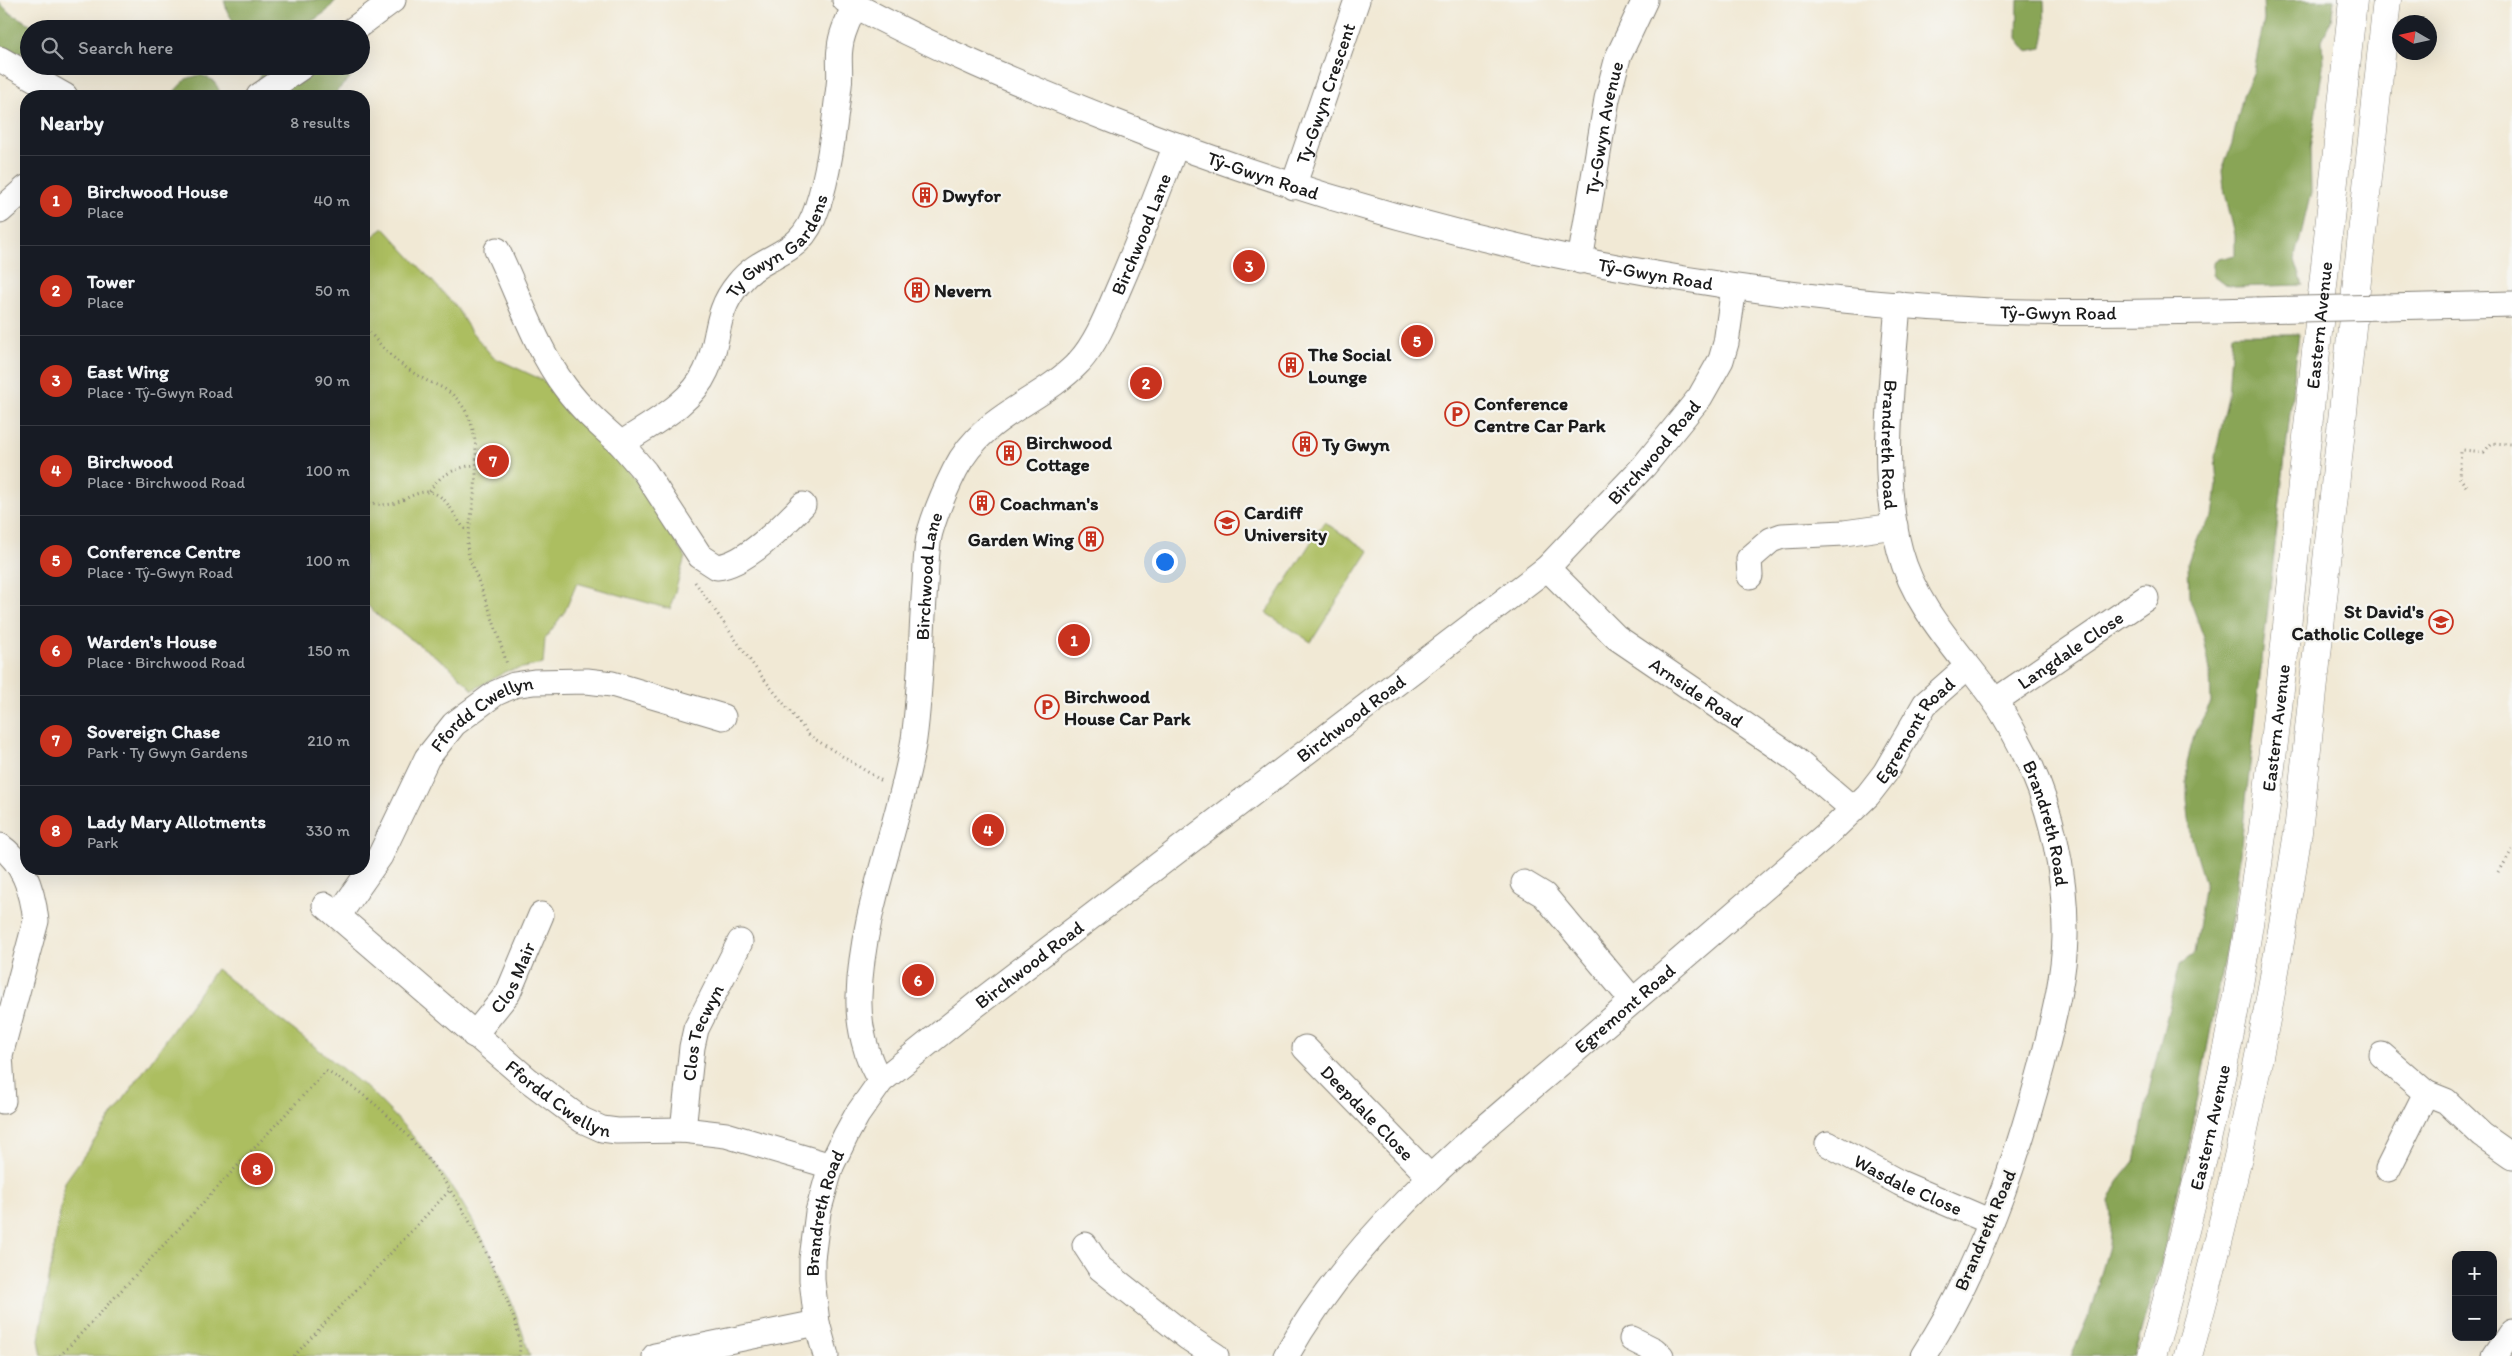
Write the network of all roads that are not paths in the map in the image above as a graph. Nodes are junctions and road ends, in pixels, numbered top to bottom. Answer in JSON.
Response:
{"nodes":[{"id":1,"x":393,"y":0,"type":"edge"},
{"id":2,"x":1357,"y":0,"type":"edge"},
{"id":3,"x":1645,"y":0,"type":"edge"},
{"id":4,"x":2353,"y":0,"type":"edge"},
{"id":5,"x":2387,"y":0,"type":"edge"},
{"id":6,"x":850,"y":3,"type":"edge"},
{"id":7,"x":366,"y":20,"type":"edge"},
{"id":8,"x":0,"y":59,"type":"edge"},
{"id":9,"x":20,"y":70,"type":"edge"},
{"id":10,"x":28,"y":75,"type":"edge"},
{"id":11,"x":290,"y":75,"type":"edge"},
{"id":12,"x":54,"y":90,"type":"edge"},
{"id":13,"x":268,"y":90,"type":"edge"},
{"id":14,"x":1176,"y":145,"type":"junction"},
{"id":15,"x":1293,"y":187,"type":"junction"},
{"id":16,"x":20,"y":193,"type":"edge"},
{"id":17,"x":0,"y":211,"type":"edge"},
{"id":18,"x":497,"y":250,"type":"dead end"},
{"id":19,"x":1580,"y":261,"type":"junction"},
{"id":20,"x":1734,"y":287,"type":"junction"},
{"id":21,"x":1898,"y":304,"type":"junction"},
{"id":22,"x":2512,"y":304,"type":"edge"},
{"id":23,"x":621,"y":444,"type":"junction"},
{"id":24,"x":803,"y":505,"type":"dead end"},
{"id":25,"x":1895,"y":526,"type":"junction"},
{"id":26,"x":1547,"y":568,"type":"junction"},
{"id":27,"x":1750,"y":576,"type":"dead end"},
{"id":28,"x":2146,"y":598,"type":"dead end"},
{"id":29,"x":1967,"y":666,"type":"junction"},
{"id":30,"x":1995,"y":701,"type":"junction"},
{"id":31,"x":722,"y":717,"type":"dead end"},
{"id":32,"x":1853,"y":809,"type":"junction"},
{"id":33,"x":0,"y":846,"type":"edge"},
{"id":34,"x":370,"y":867,"type":"edge"},
{"id":35,"x":20,"y":868,"type":"edge"},
{"id":36,"x":25,"y":875,"type":"edge"},
{"id":37,"x":363,"y":875,"type":"edge"},
{"id":38,"x":1524,"y":883,"type":"dead end"},
{"id":39,"x":541,"y":915,"type":"dead end"},
{"id":40,"x":740,"y":942,"type":"dead end"},
{"id":41,"x":1633,"y":1001,"type":"junction"},
{"id":42,"x":474,"y":1035,"type":"junction"},
{"id":43,"x":1305,"y":1048,"type":"dead end"},
{"id":44,"x":0,"y":1055,"type":"edge"},
{"id":45,"x":2382,"y":1055,"type":"dead end"},
{"id":46,"x":881,"y":1081,"type":"junction"},
{"id":47,"x":2426,"y":1093,"type":"junction"},
{"id":48,"x":3,"y":1101,"type":"dead end"},
{"id":49,"x":683,"y":1130,"type":"junction"},
{"id":50,"x":1828,"y":1144,"type":"dead end"},
{"id":51,"x":2512,"y":1156,"type":"edge"},
{"id":52,"x":831,"y":1166,"type":"junction"},
{"id":53,"x":2388,"y":1170,"type":"dead end"},
{"id":54,"x":1430,"y":1177,"type":"junction"},
{"id":55,"x":1991,"y":1222,"type":"junction"},
{"id":56,"x":1085,"y":1245,"type":"dead end"},
{"id":57,"x":817,"y":1323,"type":"junction"},
{"id":58,"x":2512,"y":1331,"type":"edge"},
{"id":59,"x":1632,"y":1339,"type":"dead end"},
{"id":60,"x":655,"y":1356,"type":"edge"},
{"id":61,"x":826,"y":1356,"type":"edge"},
{"id":62,"x":1216,"y":1356,"type":"edge"},
{"id":63,"x":1286,"y":1356,"type":"edge"},
{"id":64,"x":1662,"y":1356,"type":"edge"},
{"id":65,"x":1923,"y":1356,"type":"edge"},
{"id":66,"x":2152,"y":1356,"type":"edge"},
{"id":67,"x":2188,"y":1356,"type":"edge"},
{"id":68,"x":2495,"y":1356,"type":"edge"}],
"edges":[{"from":1,"to":7,"type":"street"},
{"from":2,"to":15,"type":"street","name":"Ty-Gwyn Crescent"},
{"from":3,"to":19,"type":"street","name":"Ty-Gwyn Avenue"},
{"from":4,"to":66,"type":"highway","name":"Eastern Avenue"},
{"from":5,"to":67,"type":"highway","name":"Eastern Avenue"},
{"from":6,"to":14,"type":"street","name":"Tŷ-Gwyn Road"},
{"from":6,"to":23,"type":"street","name":"Ty Gwyn Gardens"},
{"from":8,"to":9,"type":"street"},
{"from":10,"to":12,"type":"street"},
{"from":11,"to":13,"type":"street"},
{"from":14,"to":15,"type":"street","name":"Tŷ-Gwyn Road"},
{"from":14,"to":46,"type":"street","name":"Birchwood Lane"},
{"from":15,"to":19,"type":"street","name":"Tŷ-Gwyn Road"},
{"from":16,"to":17,"type":"street"},
{"from":18,"to":23,"type":"street"},
{"from":19,"to":20,"type":"street","name":"Tŷ-Gwyn Road"},
{"from":20,"to":21,"type":"street","name":"Tŷ-Gwyn Road"},
{"from":20,"to":26,"type":"street","name":"Birchwood Road"},
{"from":21,"to":22,"type":"street","name":"Tŷ-Gwyn Road","bridge":true},
{"from":21,"to":25,"type":"street","name":"Brandreth Road"},
{"from":23,"to":24,"type":"street"},
{"from":25,"to":27,"type":"street"},
{"from":25,"to":29,"type":"street","name":"Brandreth Road"},
{"from":26,"to":32,"type":"street","name":"Arnside Road"},
{"from":26,"to":46,"type":"street","name":"Birchwood Road"},
{"from":28,"to":30,"type":"street","name":"Langdale Close"},
{"from":29,"to":30,"type":"street","name":"Brandreth Road"},
{"from":29,"to":32,"type":"street","name":"Egremont Road"},
{"from":30,"to":55,"type":"street","name":"Brandreth Road"},
{"from":31,"to":34,"type":"street","name":"Ffordd Cwellyn"},
{"from":32,"to":41,"type":"street","name":"Egremont Road"},
{"from":33,"to":35,"type":"street"},
{"from":36,"to":44,"type":"street"},
{"from":37,"to":42,"type":"street","name":"Ffordd Cwellyn"},
{"from":38,"to":41,"type":"street"},
{"from":39,"to":42,"type":"street","name":"Clos Mair"},
{"from":40,"to":49,"type":"street","name":"Clos Tecwyn"},
{"from":41,"to":54,"type":"street","name":"Egremont Road"},
{"from":42,"to":49,"type":"street","name":"Ffordd Cwellyn"},
{"from":43,"to":54,"type":"street","name":"Deepdale Close"},
{"from":44,"to":48,"type":"street"},
{"from":45,"to":47,"type":"street"},
{"from":46,"to":52,"type":"street","name":"Brandreth Road"},
{"from":47,"to":51,"type":"street"},
{"from":47,"to":53,"type":"street"},
{"from":49,"to":52,"type":"street","name":"Ffordd Cwellyn"},
{"from":50,"to":55,"type":"street","name":"Wasdale Close"},
{"from":52,"to":57,"type":"street","name":"Brandreth Road"},
{"from":54,"to":63,"type":"street","name":"Egremont Road"},
{"from":55,"to":65,"type":"street","name":"Brandreth Road"},
{"from":56,"to":62,"type":"street"},
{"from":57,"to":60,"type":"street"},
{"from":57,"to":61,"type":"street","name":"Brandreth Road"},
{"from":58,"to":68,"type":"street"},
{"from":59,"to":64,"type":"street"}]}
